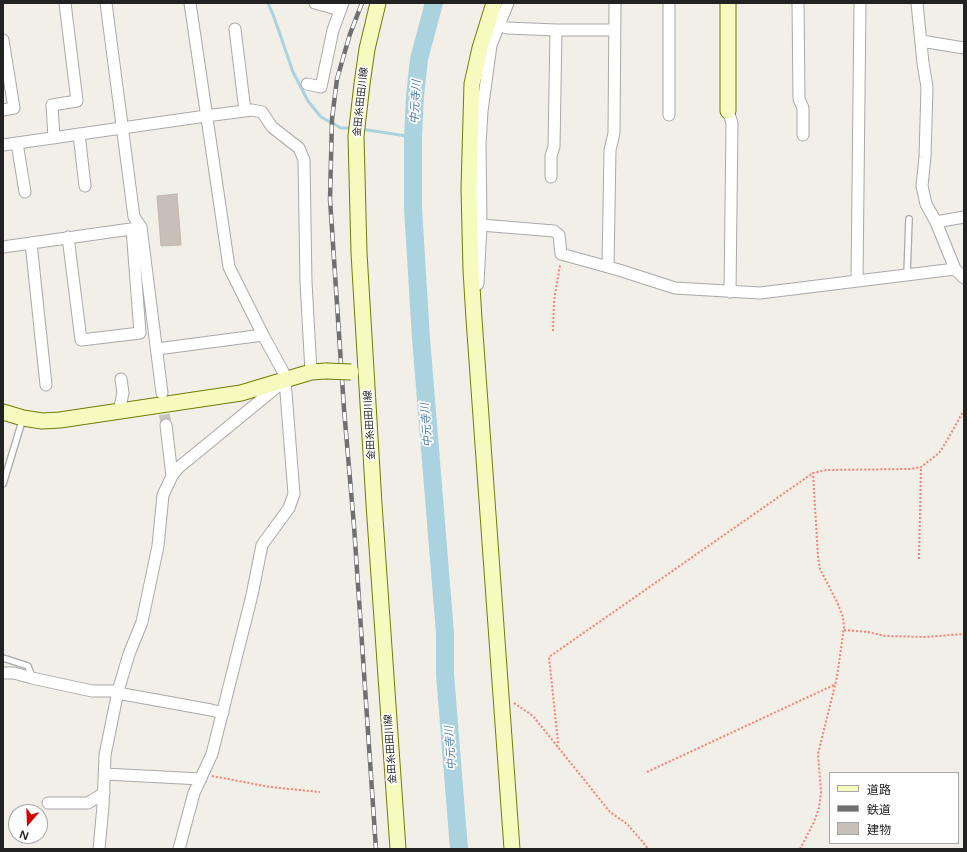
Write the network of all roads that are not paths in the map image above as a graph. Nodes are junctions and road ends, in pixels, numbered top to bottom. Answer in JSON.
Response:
{"nodes":[{"id":1,"x":65,"y":3,"type":"edge"},
{"id":2,"x":106,"y":3,"type":"edge"},
{"id":3,"x":190,"y":3,"type":"edge"},
{"id":4,"x":315,"y":3,"type":"edge"},
{"id":5,"x":378,"y":3,"type":"edge"},
{"id":6,"x":494,"y":3,"type":"edge"},
{"id":7,"x":508,"y":3,"type":"edge"},
{"id":8,"x":615,"y":3,"type":"edge"},
{"id":9,"x":669,"y":3,"type":"edge"},
{"id":10,"x":728,"y":3,"type":"edge"},
{"id":11,"x":798,"y":3,"type":"edge"},
{"id":12,"x":860,"y":3,"type":"edge"},
{"id":13,"x":916,"y":3,"type":"edge"},
{"id":14,"x":341,"y":7,"type":"edge"},
{"id":15,"x":499,"y":25,"type":"junction"},
{"id":16,"x":234,"y":29,"type":"dead end"},
{"id":17,"x":556,"y":30,"type":"junction"},
{"id":18,"x":614,"y":30,"type":"junction"},
{"id":19,"x":3,"y":40,"type":"edge"},
{"id":20,"x":921,"y":41,"type":"junction"},
{"id":21,"x":964,"y":48,"type":"edge"},
{"id":22,"x":306,"y":84,"type":"dead end"},
{"id":23,"x":3,"y":110,"type":"edge"},
{"id":24,"x":245,"y":111,"type":"junction"},
{"id":25,"x":728,"y":111,"type":"joint"},
{"id":26,"x":669,"y":114,"type":"dead end"},
{"id":27,"x":206,"y":116,"type":"junction"},
{"id":28,"x":122,"y":128,"type":"junction"},
{"id":29,"x":79,"y":134,"type":"junction"},
{"id":30,"x":803,"y":136,"type":"dead end"},
{"id":31,"x":54,"y":138,"type":"junction"},
{"id":32,"x":17,"y":143,"type":"junction"},
{"id":33,"x":3,"y":145,"type":"edge"},
{"id":34,"x":551,"y":177,"type":"dead end"},
{"id":35,"x":85,"y":186,"type":"dead end"},
{"id":36,"x":25,"y":192,"type":"dead end"},
{"id":37,"x":964,"y":217,"type":"edge"},
{"id":38,"x":909,"y":219,"type":"dead end"},
{"id":39,"x":936,"y":222,"type":"junction"},
{"id":40,"x":481,"y":225,"type":"junction"},
{"id":41,"x":136,"y":228,"type":"junction"},
{"id":42,"x":68,"y":237,"type":"junction"},
{"id":43,"x":31,"y":243,"type":"junction"},
{"id":44,"x":3,"y":247,"type":"edge"},
{"id":45,"x":608,"y":267,"type":"junction"},
{"id":46,"x":955,"y":269,"type":"junction"},
{"id":47,"x":907,"y":275,"type":"junction"},
{"id":48,"x":964,"y":278,"type":"edge"},
{"id":49,"x":857,"y":281,"type":"junction"},
{"id":50,"x":472,"y":288,"type":"junction"},
{"id":51,"x":730,"y":292,"type":"junction"},
{"id":52,"x":263,"y":335,"type":"junction"},
{"id":53,"x":157,"y":349,"type":"junction"},
{"id":54,"x":319,"y":371,"type":"junction"},
{"id":55,"x":366,"y":372,"type":"junction"},
{"id":56,"x":121,"y":379,"type":"dead end"},
{"id":57,"x":285,"y":380,"type":"junction"},
{"id":58,"x":46,"y":385,"type":"dead end"},
{"id":59,"x":162,"y":393,"type":"tunnel mouth"},
{"id":60,"x":119,"y":410,"type":"junction"},
{"id":61,"x":3,"y":412,"type":"edge"},
{"id":62,"x":23,"y":418,"type":"junction"},
{"id":63,"x":166,"y":426,"type":"tunnel mouth"},
{"id":64,"x":172,"y":476,"type":"junction"},
{"id":65,"x":3,"y":484,"type":"edge"},
{"id":66,"x":3,"y":658,"type":"edge"},
{"id":67,"x":3,"y":673,"type":"edge"},
{"id":68,"x":32,"y":678,"type":"junction"},
{"id":69,"x":118,"y":691,"type":"junction"},
{"id":70,"x":222,"y":713,"type":"junction"},
{"id":71,"x":105,"y":774,"type":"junction"},
{"id":72,"x":202,"y":776,"type":"junction"},
{"id":73,"x":104,"y":793,"type":"junction"},
{"id":74,"x":48,"y":803,"type":"dead end"},
{"id":75,"x":99,"y":849,"type":"edge"},
{"id":76,"x":179,"y":849,"type":"edge"},
{"id":77,"x":398,"y":849,"type":"edge"},
{"id":78,"x":512,"y":849,"type":"edge"}],
"edges":[{"from":1,"to":31,"type":"street"},
{"from":2,"to":28,"type":"street"},
{"from":3,"to":27,"type":"street"},
{"from":4,"to":14,"type":"street"},
{"from":5,"to":55,"type":"street","name":"金田糸田田川線"},
{"from":6,"to":50,"type":"street"},
{"from":7,"to":15,"type":"street"},
{"from":8,"to":18,"type":"street"},
{"from":9,"to":26,"type":"street"},
{"from":10,"to":25,"type":"street"},
{"from":11,"to":30,"type":"street"},
{"from":12,"to":49,"type":"street"},
{"from":13,"to":20,"type":"street"},
{"from":14,"to":22,"type":"street"},
{"from":15,"to":17,"type":"street"},
{"from":15,"to":40,"type":"street"},
{"from":16,"to":24,"type":"street"},
{"from":17,"to":18,"type":"street"},
{"from":17,"to":34,"type":"street"},
{"from":18,"to":45,"type":"street"},
{"from":19,"to":23,"type":"street"},
{"from":20,"to":21,"type":"street"},
{"from":20,"to":39,"type":"street"},
{"from":24,"to":27,"type":"street"},
{"from":24,"to":54,"type":"street"},
{"from":25,"to":51,"type":"street"},
{"from":27,"to":28,"type":"street"},
{"from":27,"to":52,"type":"street"},
{"from":28,"to":29,"type":"street"},
{"from":28,"to":41,"type":"street"},
{"from":29,"to":31,"type":"street"},
{"from":29,"to":35,"type":"street"},
{"from":31,"to":32,"type":"street"},
{"from":32,"to":33,"type":"street"},
{"from":32,"to":36,"type":"street"},
{"from":37,"to":39,"type":"street"},
{"from":38,"to":47,"type":"lane"},
{"from":39,"to":46,"type":"street"},
{"from":40,"to":45,"type":"street"},
{"from":40,"to":50,"type":"street"},
{"from":41,"to":42,"type":"street"},
{"from":41,"to":42,"type":"street"},
{"from":41,"to":53,"type":"street"},
{"from":42,"to":43,"type":"street"},
{"from":43,"to":44,"type":"street"},
{"from":43,"to":58,"type":"street"},
{"from":45,"to":51,"type":"street"},
{"from":46,"to":47,"type":"street"},
{"from":46,"to":48,"type":"street"},
{"from":47,"to":49,"type":"street"},
{"from":49,"to":51,"type":"street"},
{"from":50,"to":78,"type":"street"},
{"from":52,"to":53,"type":"street"},
{"from":52,"to":57,"type":"street"},
{"from":53,"to":59,"type":"street"},
{"from":54,"to":55,"type":"street","bridge":true},
{"from":54,"to":57,"type":"street"},
{"from":55,"to":77,"type":"street","name":"金田糸田田川線"},
{"from":56,"to":60,"type":"street"},
{"from":57,"to":60,"type":"street"},
{"from":57,"to":64,"type":"street"},
{"from":57,"to":70,"type":"street"},
{"from":60,"to":62,"type":"street"},
{"from":61,"to":62,"type":"street"},
{"from":62,"to":65,"type":"lane"},
{"from":63,"to":64,"type":"street"},
{"from":64,"to":69,"type":"street"},
{"from":66,"to":68,"type":"lane"},
{"from":67,"to":68,"type":"street"},
{"from":68,"to":69,"type":"street"},
{"from":69,"to":70,"type":"street"},
{"from":69,"to":71,"type":"street"},
{"from":70,"to":72,"type":"street"},
{"from":71,"to":72,"type":"street"},
{"from":71,"to":73,"type":"street"},
{"from":72,"to":76,"type":"street"},
{"from":73,"to":74,"type":"street"},
{"from":73,"to":75,"type":"street"}]}
